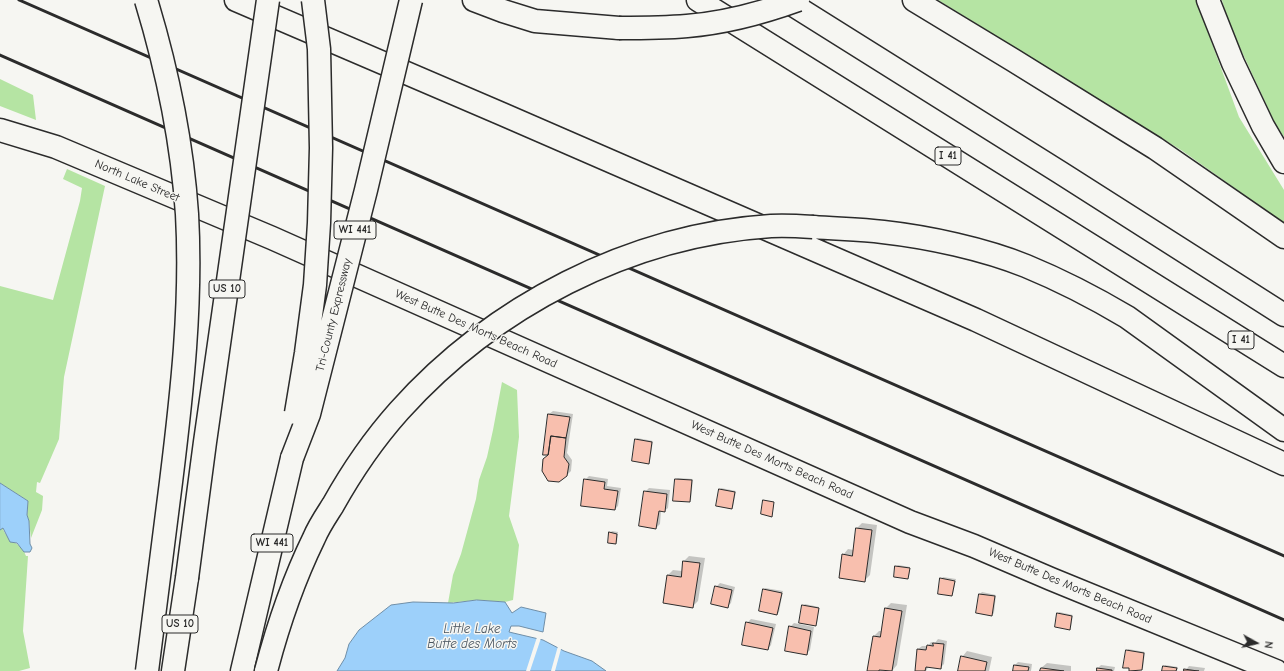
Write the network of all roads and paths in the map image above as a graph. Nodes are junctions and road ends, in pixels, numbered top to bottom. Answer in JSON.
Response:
{"nodes":[{"id":1,"x":146,"y":0,"type":"edge"},
{"id":2,"x":236,"y":0,"type":"edge"},
{"id":3,"x":268,"y":0,"type":"edge"},
{"id":4,"x":313,"y":0,"type":"edge"},
{"id":5,"x":411,"y":0,"type":"edge"},
{"id":6,"x":474,"y":0,"type":"edge"},
{"id":7,"x":698,"y":0,"type":"edge"},
{"id":8,"x":785,"y":0,"type":"edge"},
{"id":9,"x":798,"y":0,"type":"edge"},
{"id":10,"x":914,"y":0,"type":"edge"},
{"id":11,"x":1208,"y":0,"type":"edge"},
{"id":12,"x":0,"y":130,"type":"edge"},
{"id":13,"x":1284,"y":162,"type":"edge"},
{"id":14,"x":1284,"y":237,"type":"edge"},
{"id":15,"x":272,"y":238,"type":"joint"},
{"id":16,"x":1284,"y":315,"type":"edge"},
{"id":17,"x":1284,"y":366,"type":"edge"},
{"id":18,"x":1284,"y":430,"type":"edge"},
{"id":19,"x":292,"y":458,"type":"junction"},
{"id":20,"x":1284,"y":464,"type":"edge"},
{"id":21,"x":147,"y":671,"type":"edge"},
{"id":22,"x":173,"y":671,"type":"edge"},
{"id":23,"x":242,"y":671,"type":"edge"},
{"id":24,"x":266,"y":671,"type":"edge"},
{"id":25,"x":1276,"y":671,"type":"edge"}],
"edges":[{"from":1,"to":21,"type":"main road","bridge":true},
{"from":2,"to":20,"type":"main road"},
{"from":3,"to":22,"type":"main road","number":"US 10","bridge":true},
{"from":4,"to":19,"type":"main road","bridge":true},
{"from":5,"to":19,"type":"main road","name":"Tri-County Expressway","number":"WI 441","bridge":true},
{"from":6,"to":9,"type":"main road","bridge":true},
{"from":7,"to":17,"type":"main road","number":"I 41"},
{"from":8,"to":16,"type":"main road"},
{"from":10,"to":14,"type":"main road"},
{"from":11,"to":13,"type":"main road"},
{"from":12,"to":15,"type":"main road","name":"North Lake Street"},
{"from":15,"to":25,"type":"main road","name":"West Butte Des Morts Beach Road"},
{"from":18,"to":24,"type":"main road","bridge":true},
{"from":19,"to":23,"type":"main road","name":"Tri-County Expressway","number":"WI 441"}]}
